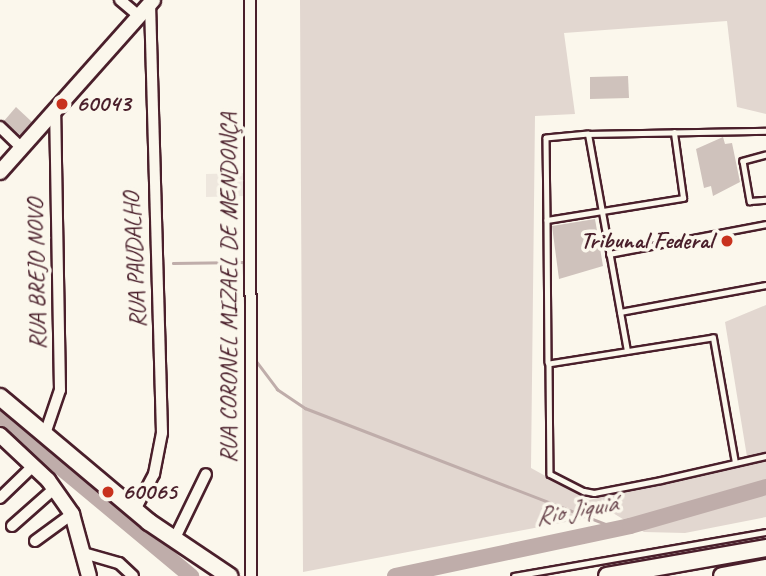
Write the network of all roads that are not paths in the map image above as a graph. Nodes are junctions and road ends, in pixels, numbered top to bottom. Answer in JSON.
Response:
{"nodes":[{"id":1,"x":120,"y":0,"type":"edge"},
{"id":2,"x":250,"y":0,"type":"edge"},
{"id":3,"x":151,"y":1,"type":"edge"},
{"id":4,"x":138,"y":15,"type":"junction"},
{"id":5,"x":55,"y":110,"type":"junction"},
{"id":6,"x":0,"y":127,"type":"edge"},
{"id":7,"x":766,"y":131,"type":"edge"},
{"id":8,"x":674,"y":133,"type":"junction"},
{"id":9,"x":588,"y":134,"type":"junction"},
{"id":10,"x":20,"y":147,"type":"junction"},
{"id":11,"x":766,"y":155,"type":"edge"},
{"id":12,"x":0,"y":172,"type":"edge"},
{"id":13,"x":766,"y":200,"type":"edge"},
{"id":14,"x":601,"y":213,"type":"junction"},
{"id":15,"x":547,"y":220,"type":"junction"},
{"id":16,"x":766,"y":224,"type":"edge"},
{"id":17,"x":609,"y":254,"type":"junction"},
{"id":18,"x":766,"y":285,"type":"edge"},
{"id":19,"x":620,"y":312,"type":"junction"},
{"id":20,"x":627,"y":351,"type":"junction"},
{"id":21,"x":549,"y":364,"type":"junction"},
{"id":22,"x":0,"y":397,"type":"edge"},
{"id":23,"x":46,"y":434,"type":"junction"},
{"id":24,"x":0,"y":435,"type":"edge"},
{"id":25,"x":766,"y":456,"type":"edge"},
{"id":26,"x":735,"y":463,"type":"junction"},
{"id":27,"x":34,"y":465,"type":"junction"},
{"id":28,"x":206,"y":474,"type":"dead end"},
{"id":29,"x":55,"y":488,"type":"junction"},
{"id":30,"x":0,"y":498,"type":"edge"},
{"id":31,"x":135,"y":510,"type":"junction"},
{"id":32,"x":72,"y":514,"type":"junction"},
{"id":33,"x":12,"y":526,"type":"dead end"},
{"id":34,"x":766,"y":532,"type":"edge"},
{"id":35,"x":174,"y":540,"type":"junction"},
{"id":36,"x":35,"y":541,"type":"dead end"},
{"id":37,"x":766,"y":548,"type":"edge"},
{"id":38,"x":87,"y":554,"type":"junction"},
{"id":39,"x":766,"y":568,"type":"edge"},
{"id":40,"x":89,"y":576,"type":"edge"},
{"id":41,"x":133,"y":576,"type":"edge"},
{"id":42,"x":229,"y":576,"type":"edge"},
{"id":43,"x":251,"y":576,"type":"edge"},
{"id":44,"x":514,"y":576,"type":"edge"},
{"id":45,"x":607,"y":576,"type":"edge"},
{"id":46,"x":722,"y":576,"type":"edge"}],
"edges":[{"from":1,"to":4,"type":"street"},
{"from":2,"to":43,"type":"street","name":"RUA CORONEL MIZAEL DE MENDONÇA"},
{"from":3,"to":4,"type":"street"},
{"from":3,"to":31,"type":"street","name":"RUA PAUDALHO"},
{"from":4,"to":5,"type":"street"},
{"from":5,"to":10,"type":"street"},
{"from":5,"to":23,"type":"street","name":"RUA BREJO NOVO"},
{"from":6,"to":10,"type":"street"},
{"from":7,"to":8,"type":"lane"},
{"from":8,"to":9,"type":"lane"},
{"from":8,"to":14,"type":"lane"},
{"from":9,"to":14,"type":"lane"},
{"from":9,"to":15,"type":"lane"},
{"from":10,"to":12,"type":"street"},
{"from":11,"to":13,"type":"lane"},
{"from":14,"to":15,"type":"lane"},
{"from":14,"to":17,"type":"lane"},
{"from":15,"to":21,"type":"lane"},
{"from":16,"to":17,"type":"lane"},
{"from":17,"to":19,"type":"lane"},
{"from":18,"to":19,"type":"lane"},
{"from":19,"to":20,"type":"lane"},
{"from":20,"to":21,"type":"lane"},
{"from":20,"to":26,"type":"lane"},
{"from":21,"to":26,"type":"lane"},
{"from":22,"to":23,"type":"main road"},
{"from":23,"to":31,"type":"main road"},
{"from":24,"to":27,"type":"street"},
{"from":25,"to":26,"type":"lane"},
{"from":27,"to":29,"type":"street"},
{"from":27,"to":30,"type":"street"},
{"from":28,"to":35,"type":"street"},
{"from":29,"to":32,"type":"street"},
{"from":29,"to":33,"type":"street"},
{"from":31,"to":35,"type":"main road"},
{"from":32,"to":36,"type":"street"},
{"from":32,"to":38,"type":"street"},
{"from":34,"to":44,"type":"lane"},
{"from":35,"to":42,"type":"main road"},
{"from":37,"to":45,"type":"main road"},
{"from":38,"to":40,"type":"street"},
{"from":38,"to":41,"type":"street"},
{"from":39,"to":46,"type":"main road"}]}
